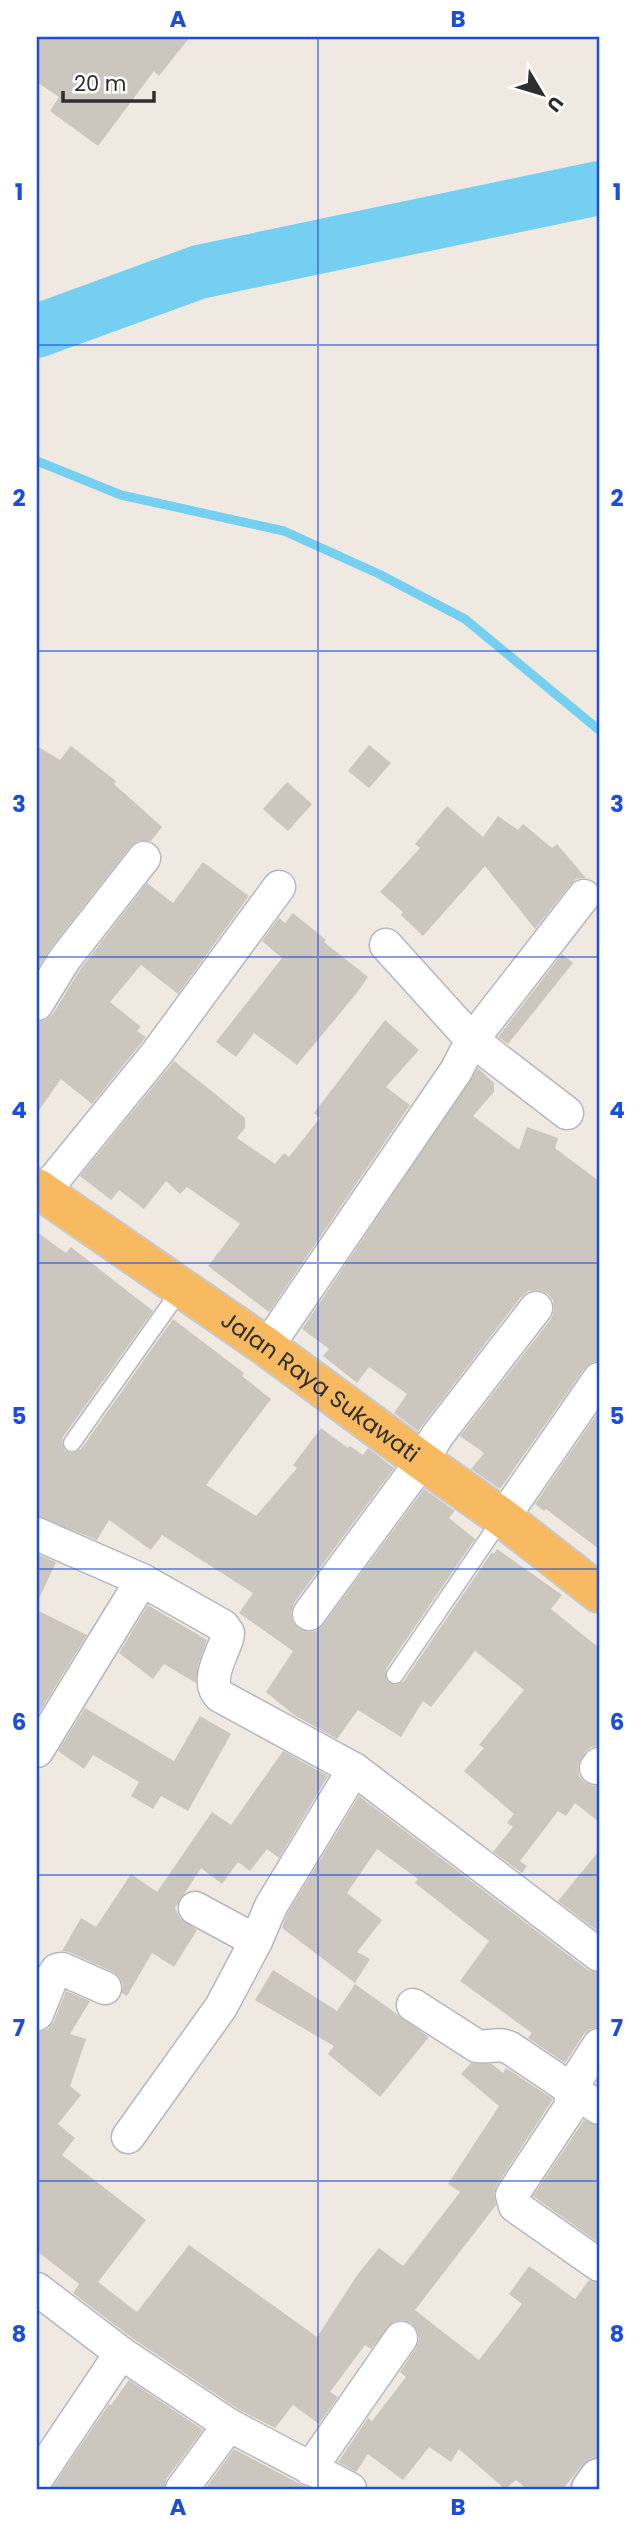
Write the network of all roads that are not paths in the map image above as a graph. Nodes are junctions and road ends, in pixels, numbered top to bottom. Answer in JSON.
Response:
{"nodes":[{"id":1,"x":144,"y":858,"type":"dead end"},
{"id":2,"x":279,"y":887,"type":"dead end"},
{"id":3,"x":584,"y":896,"type":"dead end"},
{"id":4,"x":386,"y":945,"type":"dead end"},
{"id":5,"x":37,"y":1004,"type":"edge"},
{"id":6,"x":466,"y":1052,"type":"junction"},
{"id":7,"x":567,"y":1113,"type":"dead end"},
{"id":8,"x":40,"y":1191,"type":"edge"},
{"id":9,"x":181,"y":1289,"type":"junction"},
{"id":10,"x":536,"y":1308,"type":"dead end"},
{"id":11,"x":267,"y":1347,"type":"junction"},
{"id":12,"x":599,"y":1379,"type":"edge"},
{"id":13,"x":72,"y":1443,"type":"dead end"},
{"id":14,"x":422,"y":1461,"type":"junction"},
{"id":15,"x":503,"y":1518,"type":"junction"},
{"id":16,"x":37,"y":1534,"type":"edge"},
{"id":17,"x":142,"y":1580,"type":"junction"},
{"id":18,"x":599,"y":1594,"type":"edge"},
{"id":19,"x":309,"y":1614,"type":"dead end"},
{"id":20,"x":395,"y":1675,"type":"dead end"},
{"id":21,"x":37,"y":1751,"type":"edge"},
{"id":22,"x":354,"y":1769,"type":"junction"},
{"id":23,"x":195,"y":1908,"type":"dead end"},
{"id":24,"x":256,"y":1941,"type":"junction"},
{"id":25,"x":599,"y":1955,"type":"edge"},
{"id":26,"x":105,"y":1988,"type":"dead end"},
{"id":27,"x":414,"y":2006,"type":"dead end"},
{"id":28,"x":37,"y":2014,"type":"edge"},
{"id":29,"x":599,"y":2045,"type":"edge"},
{"id":30,"x":571,"y":2088,"type":"junction"},
{"id":31,"x":599,"y":2108,"type":"edge"},
{"id":32,"x":128,"y":2137,"type":"dead end"},
{"id":33,"x":599,"y":2265,"type":"edge"},
{"id":34,"x":37,"y":2289,"type":"edge"},
{"id":35,"x":401,"y":2338,"type":"dead end"},
{"id":36,"x":121,"y":2353,"type":"junction"},
{"id":37,"x":229,"y":2424,"type":"junction"},
{"id":38,"x":310,"y":2469,"type":"junction"},
{"id":39,"x":37,"y":2478,"type":"edge"},
{"id":40,"x":599,"y":2478,"type":"edge"},
{"id":41,"x":183,"y":2489,"type":"edge"},
{"id":42,"x":350,"y":2489,"type":"edge"},
{"id":43,"x":591,"y":2489,"type":"edge"}],
"edges":[{"from":1,"to":5,"type":"street"},
{"from":2,"to":8,"type":"street"},
{"from":3,"to":6,"type":"street"},
{"from":4,"to":6,"type":"street"},
{"from":6,"to":7,"type":"street"},
{"from":6,"to":11,"type":"street"},
{"from":8,"to":9,"type":"highway","name":"Jalan Raya Sukawati"},
{"from":9,"to":11,"type":"highway","name":"Jalan Raya Sukawati"},
{"from":9,"to":13,"type":"lane"},
{"from":10,"to":14,"type":"street"},
{"from":11,"to":14,"type":"highway","name":"Jalan Raya Sukawati"},
{"from":12,"to":15,"type":"street"},
{"from":14,"to":15,"type":"highway","name":"Jalan Raya Sukawati"},
{"from":14,"to":19,"type":"street"},
{"from":15,"to":18,"type":"highway","name":"Jalan Raya Sukawati"},
{"from":15,"to":20,"type":"lane"},
{"from":16,"to":17,"type":"street"},
{"from":17,"to":21,"type":"street"},
{"from":17,"to":22,"type":"street"},
{"from":22,"to":24,"type":"street"},
{"from":22,"to":25,"type":"street"},
{"from":23,"to":24,"type":"street"},
{"from":24,"to":32,"type":"street"},
{"from":26,"to":28,"type":"street"},
{"from":27,"to":30,"type":"street"},
{"from":29,"to":30,"type":"street"},
{"from":30,"to":31,"type":"street"},
{"from":30,"to":33,"type":"street"},
{"from":34,"to":36,"type":"street"},
{"from":35,"to":38,"type":"street"},
{"from":36,"to":37,"type":"street"},
{"from":36,"to":39,"type":"street"},
{"from":37,"to":38,"type":"street"},
{"from":37,"to":41,"type":"street"},
{"from":38,"to":42,"type":"street"},
{"from":40,"to":43,"type":"street"}]}
